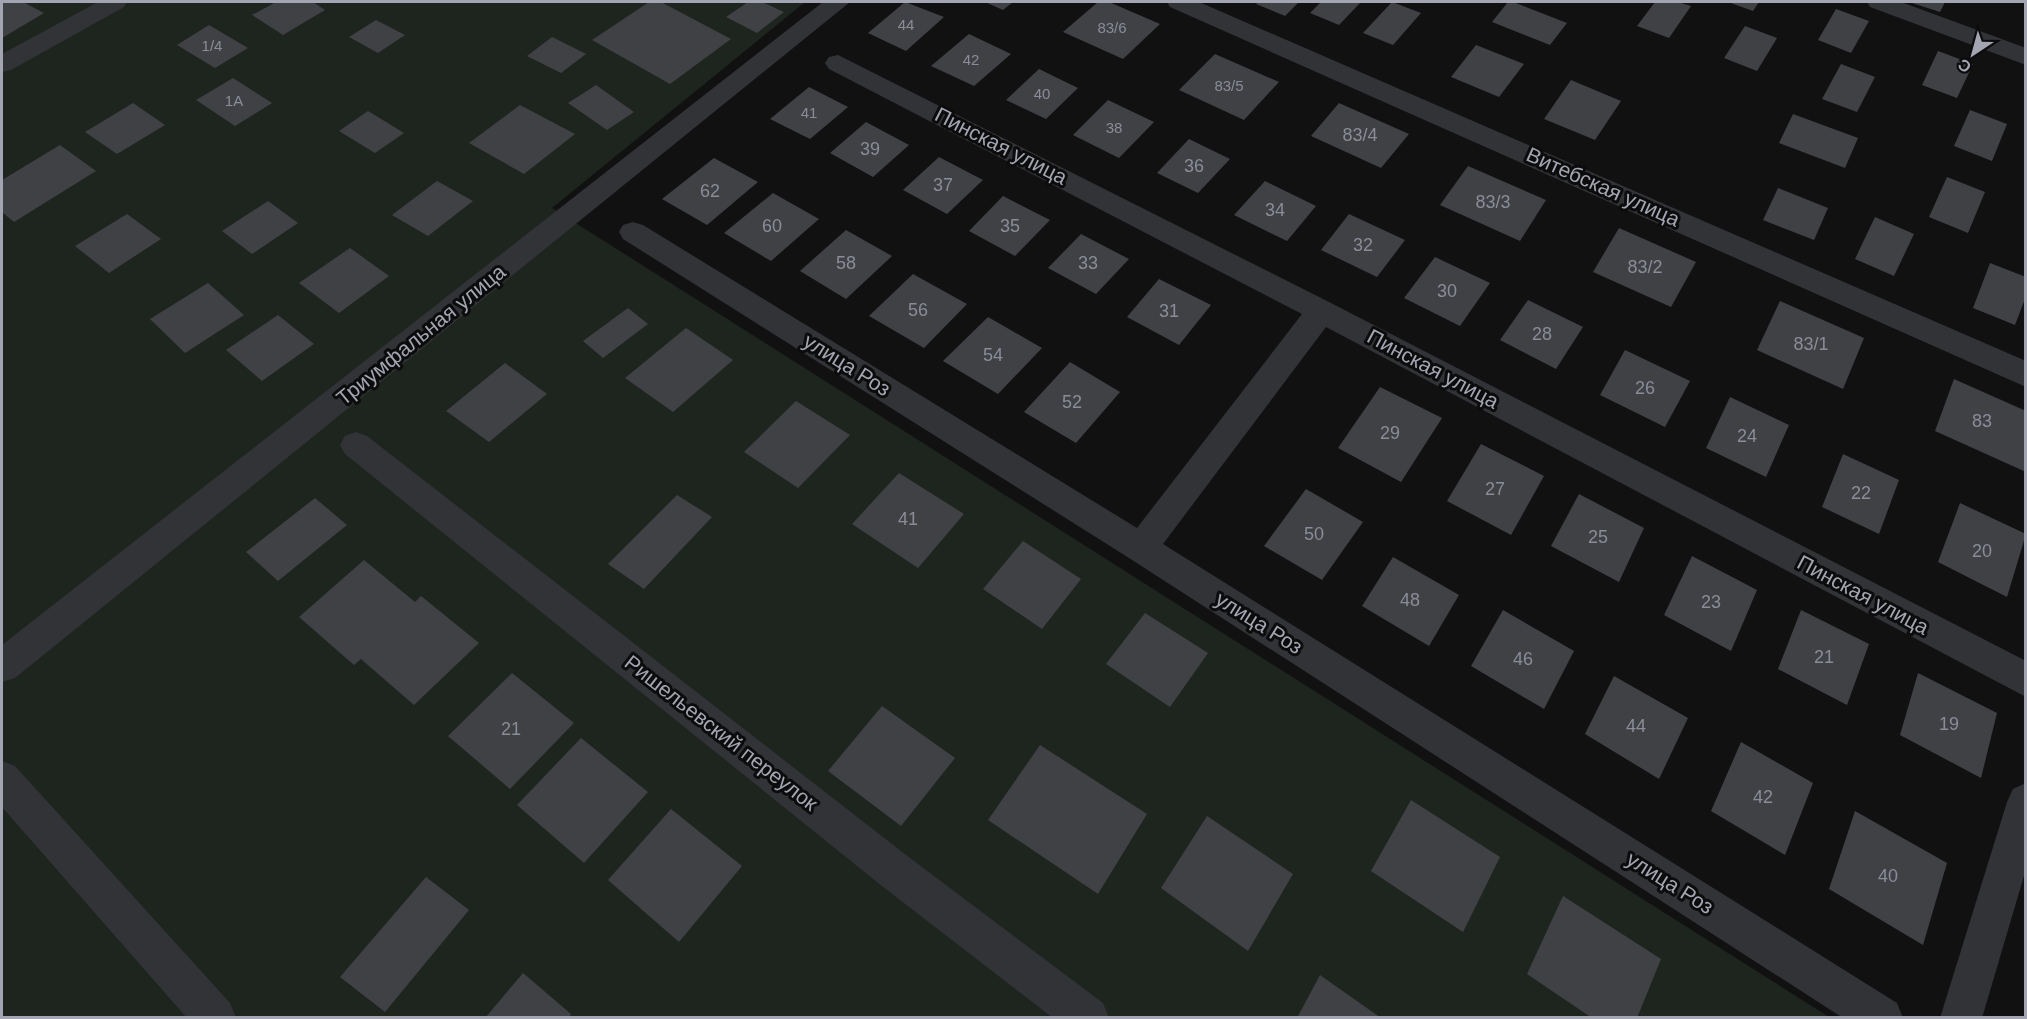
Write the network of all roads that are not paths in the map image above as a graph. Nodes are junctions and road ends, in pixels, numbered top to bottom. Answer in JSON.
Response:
{"nodes":[{"id":1,"x":115,"y":2,"type":"edge"},
{"id":2,"x":838,"y":2,"type":"edge"},
{"id":3,"x":1179,"y":2,"type":"edge"},
{"id":4,"x":1879,"y":2,"type":"edge"},
{"id":5,"x":2025,"y":57,"type":"edge"},
{"id":6,"x":838,"y":63,"type":"dead end"},
{"id":7,"x":2,"y":64,"type":"edge"},
{"id":8,"x":633,"y":232,"type":"dead end"},
{"id":9,"x":1322,"y":311,"type":"junction"},
{"id":10,"x":2025,"y":375,"type":"edge"},
{"id":11,"x":356,"y":445,"type":"dead end"},
{"id":12,"x":1141,"y":548,"type":"junction"},
{"id":13,"x":2,"y":666,"type":"edge"},
{"id":14,"x":2025,"y":680,"type":"edge"},
{"id":15,"x":2,"y":779,"type":"edge"},
{"id":16,"x":2025,"y":802,"type":"edge"},
{"id":17,"x":215,"y":1017,"type":"edge"},
{"id":18,"x":1088,"y":1017,"type":"edge"},
{"id":19,"x":1882,"y":1017,"type":"edge"},
{"id":20,"x":1961,"y":1017,"type":"edge"}],
"edges":[{"from":1,"to":7,"type":"street"},
{"from":2,"to":13,"type":"street","name":"Триумфальная улица"},
{"from":3,"to":10,"type":"street","name":"Витебская улица"},
{"from":4,"to":5,"type":"street"},
{"from":6,"to":9,"type":"street","name":"Пинская улица"},
{"from":8,"to":12,"type":"street","name":"улица Роз"},
{"from":9,"to":12,"type":"street"},
{"from":9,"to":14,"type":"street","name":"Пинская улица"},
{"from":11,"to":18,"type":"street","name":"Ришельевский переулок"},
{"from":12,"to":19,"type":"street","name":"улица Роз"},
{"from":15,"to":17,"type":"street"},
{"from":16,"to":20,"type":"street"}]}
